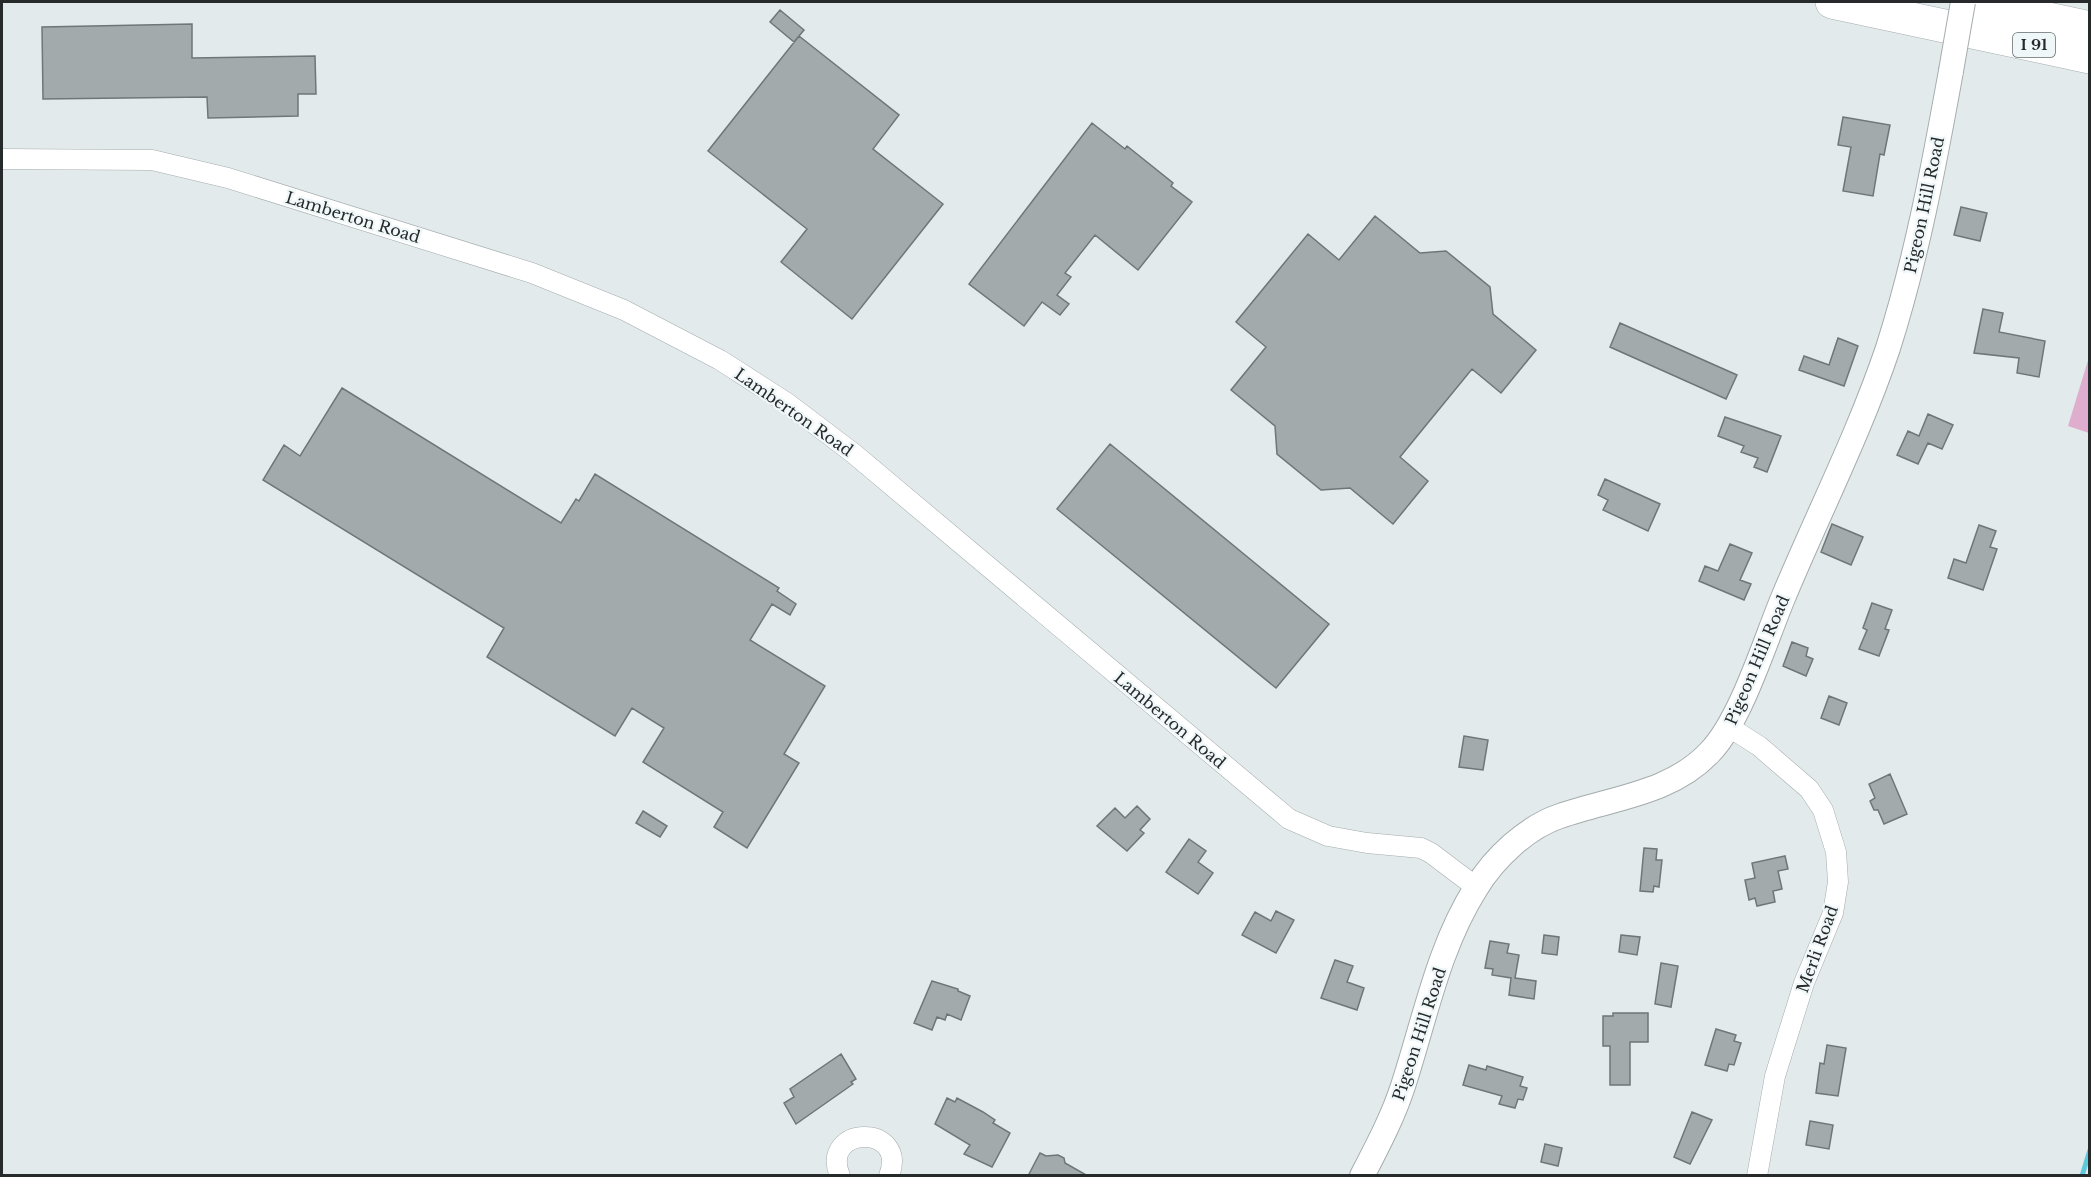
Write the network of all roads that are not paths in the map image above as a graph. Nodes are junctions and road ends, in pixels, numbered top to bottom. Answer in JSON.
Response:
{"nodes":[{"id":1,"x":1832,"y":2,"type":"edge"},
{"id":2,"x":1963,"y":2,"type":"edge"},
{"id":3,"x":1969,"y":2,"type":"edge"},
{"id":4,"x":2046,"y":2,"type":"edge"},
{"id":5,"x":2090,"y":11,"type":"edge"},
{"id":6,"x":2090,"y":28,"type":"edge"},
{"id":7,"x":2090,"y":57,"type":"edge"},
{"id":8,"x":2,"y":159,"type":"edge"},
{"id":9,"x":1729,"y":727,"type":"junction"},
{"id":10,"x":1476,"y":887,"type":"junction"},
{"id":11,"x":840,"y":1176,"type":"edge"},
{"id":12,"x":889,"y":1176,"type":"edge"},
{"id":13,"x":1362,"y":1176,"type":"edge"},
{"id":14,"x":1757,"y":1176,"type":"edge"}],
"edges":[{"from":1,"to":7,"type":"highway","number":"I 91"},
{"from":2,"to":9,"type":"street","name":"Pigeon Hill Road","bridge":true},
{"from":3,"to":6,"type":"highway"},
{"from":4,"to":5,"type":"highway"},
{"from":8,"to":10,"type":"street","name":"Lamberton Road"},
{"from":9,"to":10,"type":"street","name":"Pigeon Hill Road"},
{"from":9,"to":14,"type":"street","name":"Merli Road"},
{"from":10,"to":13,"type":"street","name":"Pigeon Hill Road"},
{"from":11,"to":12,"type":"street"}]}
